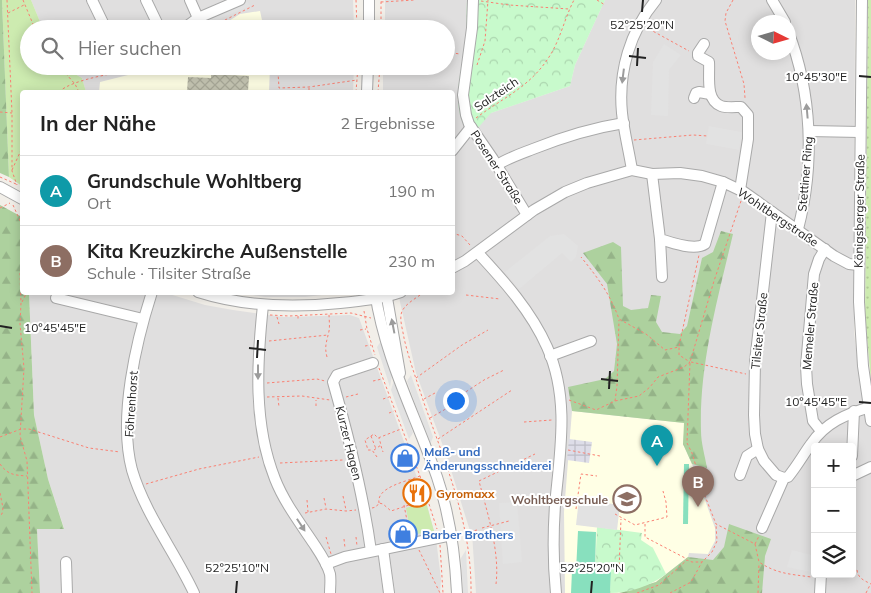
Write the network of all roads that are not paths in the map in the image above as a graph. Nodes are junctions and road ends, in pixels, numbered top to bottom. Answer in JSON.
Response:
{"nodes":[{"id":1,"x":92,"y":0,"type":"edge"},
{"id":2,"x":146,"y":0,"type":"edge"},
{"id":3,"x":190,"y":0,"type":"edge"},
{"id":4,"x":240,"y":0,"type":"edge"},
{"id":5,"x":368,"y":0,"type":"edge"},
{"id":6,"x":473,"y":0,"type":"edge"},
{"id":7,"x":656,"y":0,"type":"edge"},
{"id":8,"x":772,"y":0,"type":"edge"},
{"id":9,"x":862,"y":0,"type":"edge"},
{"id":10,"x":781,"y":15,"type":"edge"},
{"id":11,"x":198,"y":18,"type":"junction"},
{"id":12,"x":102,"y":20,"type":"edge"},
{"id":13,"x":156,"y":20,"type":"edge"},
{"id":14,"x":195,"y":20,"type":"edge"},
{"id":15,"x":369,"y":20,"type":"edge"},
{"id":16,"x":704,"y":44,"type":"dead end"},
{"id":17,"x":796,"y":54,"type":"edge"},
{"id":18,"x":368,"y":75,"type":"edge"},
{"id":19,"x":367,"y":90,"type":"edge"},
{"id":20,"x":710,"y":94,"type":"junction"},
{"id":21,"x":694,"y":98,"type":"dead end"},
{"id":22,"x":624,"y":123,"type":"junction"},
{"id":23,"x":470,"y":125,"type":"junction"},
{"id":24,"x":809,"y":131,"type":"junction"},
{"id":25,"x":860,"y":132,"type":"junction"},
{"id":26,"x":455,"y":147,"type":"edge"},
{"id":27,"x":497,"y":165,"type":"junction"},
{"id":28,"x":632,"y":170,"type":"junction"},
{"id":29,"x":652,"y":174,"type":"junction"},
{"id":30,"x":723,"y":182,"type":"junction"},
{"id":31,"x":0,"y":187,"type":"edge"},
{"id":32,"x":742,"y":191,"type":"junction"},
{"id":33,"x":18,"y":193,"type":"edge"},
{"id":34,"x":772,"y":212,"type":"junction"},
{"id":35,"x":527,"y":215,"type":"junction"},
{"id":36,"x":798,"y":229,"type":"junction"},
{"id":37,"x":660,"y":240,"type":"junction"},
{"id":38,"x":825,"y":249,"type":"junction"},
{"id":39,"x":478,"y":252,"type":"junction"},
{"id":40,"x":858,"y":265,"type":"junction"},
{"id":41,"x":455,"y":266,"type":"edge"},
{"id":42,"x":662,"y":278,"type":"dead end"},
{"id":43,"x":151,"y":295,"type":"edge"},
{"id":44,"x":208,"y":295,"type":"edge"},
{"id":45,"x":381,"y":295,"type":"edge"},
{"id":46,"x":56,"y":298,"type":"dead end"},
{"id":47,"x":263,"y":310,"type":"junction"},
{"id":48,"x":143,"y":319,"type":"junction"},
{"id":49,"x":591,"y":341,"type":"dead end"},
{"id":50,"x":550,"y":356,"type":"junction"},
{"id":51,"x":374,"y":363,"type":"dead end"},
{"id":52,"x":870,"y":407,"type":"edge"},
{"id":53,"x":854,"y":411,"type":"junction"},
{"id":54,"x":871,"y":421,"type":"edge"},
{"id":55,"x":821,"y":431,"type":"junction"},
{"id":56,"x":853,"y":443,"type":"edge"},
{"id":57,"x":758,"y":449,"type":"junction"},
{"id":58,"x":871,"y":467,"type":"edge"},
{"id":59,"x":856,"y":474,"type":"edge"},
{"id":60,"x":740,"y":475,"type":"dead end"},
{"id":61,"x":784,"y":478,"type":"junction"},
{"id":62,"x":762,"y":528,"type":"dead end"},
{"id":63,"x":452,"y":535,"type":"junction"},
{"id":64,"x":383,"y":549,"type":"junction"},
{"id":65,"x":371,"y":551,"type":"junction"},
{"id":66,"x":66,"y":562,"type":"dead end"},
{"id":67,"x":330,"y":563,"type":"junction"},
{"id":68,"x":821,"y":578,"type":"edge"},
{"id":69,"x":67,"y":593,"type":"edge"},
{"id":70,"x":194,"y":593,"type":"edge"},
{"id":71,"x":330,"y":593,"type":"edge"},
{"id":72,"x":389,"y":593,"type":"edge"},
{"id":73,"x":457,"y":593,"type":"edge"},
{"id":74,"x":556,"y":593,"type":"edge"},
{"id":75,"x":820,"y":593,"type":"edge"}],
"edges":[{"from":1,"to":12,"type":"street"},
{"from":2,"to":13,"type":"street"},
{"from":3,"to":11,"type":"street"},
{"from":4,"to":11,"type":"street"},
{"from":5,"to":15,"type":"street"},
{"from":6,"to":23,"type":"street","name":"Posener Straße"},
{"from":7,"to":22,"type":"street","one_way":true},
{"from":8,"to":10,"type":"street"},
{"from":9,"to":25,"type":"street","name":"Königsberger Straße"},
{"from":11,"to":14,"type":"street"},
{"from":16,"to":20,"type":"street"},
{"from":24,"to":17,"type":"street","name":"Stettiner Ring","one_way":true},
{"from":18,"to":19,"type":"street"},
{"from":20,"to":21,"type":"street"},
{"from":20,"to":32,"type":"street"},
{"from":22,"to":27,"type":"street"},
{"from":22,"to":28,"type":"street"},
{"from":23,"to":26,"type":"street"},
{"from":23,"to":27,"type":"street","name":"Posener Straße"},
{"from":24,"to":25,"type":"street"},
{"from":24,"to":36,"type":"street","name":"Stettiner Ring"},
{"from":25,"to":40,"type":"street","name":"Königsberger Straße"},
{"from":27,"to":35,"type":"street","name":"Posener Straße"},
{"from":28,"to":29,"type":"street","name":"Wohltbergstraße"},
{"from":28,"to":35,"type":"street","name":"Wohltbergstraße"},
{"from":29,"to":30,"type":"street","name":"Wohltbergstraße"},
{"from":29,"to":37,"type":"street"},
{"from":30,"to":32,"type":"street","name":"Wohltbergstraße"},
{"from":30,"to":37,"type":"street"},
{"from":31,"to":33,"type":"street"},
{"from":32,"to":34,"type":"street","name":"Wohltbergstraße"},
{"from":34,"to":36,"type":"street","name":"Wohltbergstraße"},
{"from":34,"to":57,"type":"street","name":"Tilsiter Straße"},
{"from":35,"to":39,"type":"street","name":"Wohltbergstraße"},
{"from":36,"to":38,"type":"street","name":"Wohltbergstraße"},
{"from":37,"to":42,"type":"street"},
{"from":38,"to":40,"type":"street","name":"Wohltbergstraße"},
{"from":38,"to":55,"type":"street","name":"Memeler Straße"},
{"from":39,"to":41,"type":"street","name":"Wohltbergstraße"},
{"from":39,"to":50,"type":"street"},
{"from":40,"to":52,"type":"street","name":"Königsberger Straße"},
{"from":43,"to":48,"type":"street","name":"Föhrenhorst"},
{"from":44,"to":47,"type":"street"},
{"from":45,"to":47,"type":"street"},
{"from":45,"to":63,"type":"street"},
{"from":46,"to":48,"type":"street"},
{"from":47,"to":67,"type":"street","one_way":true},
{"from":48,"to":70,"type":"street","name":"Föhrenhorst"},
{"from":49,"to":50,"type":"street"},
{"from":50,"to":74,"type":"street"},
{"from":51,"to":65,"type":"street","name":"Kurzer Hagen"},
{"from":52,"to":53,"type":"street"},
{"from":52,"to":54,"type":"street","name":"Königsberger Straße"},
{"from":53,"to":55,"type":"street"},
{"from":53,"to":56,"type":"street"},
{"from":55,"to":61,"type":"street"},
{"from":57,"to":60,"type":"street"},
{"from":57,"to":61,"type":"street","name":"Tilsiter Straße"},
{"from":58,"to":59,"type":"street"},
{"from":61,"to":62,"type":"street"},
{"from":63,"to":64,"type":"street"},
{"from":63,"to":73,"type":"street"},
{"from":64,"to":65,"type":"street"},
{"from":64,"to":72,"type":"street"},
{"from":65,"to":67,"type":"street"},
{"from":66,"to":69,"type":"street"},
{"from":67,"to":71,"type":"street"},
{"from":68,"to":75,"type":"street"}]}
